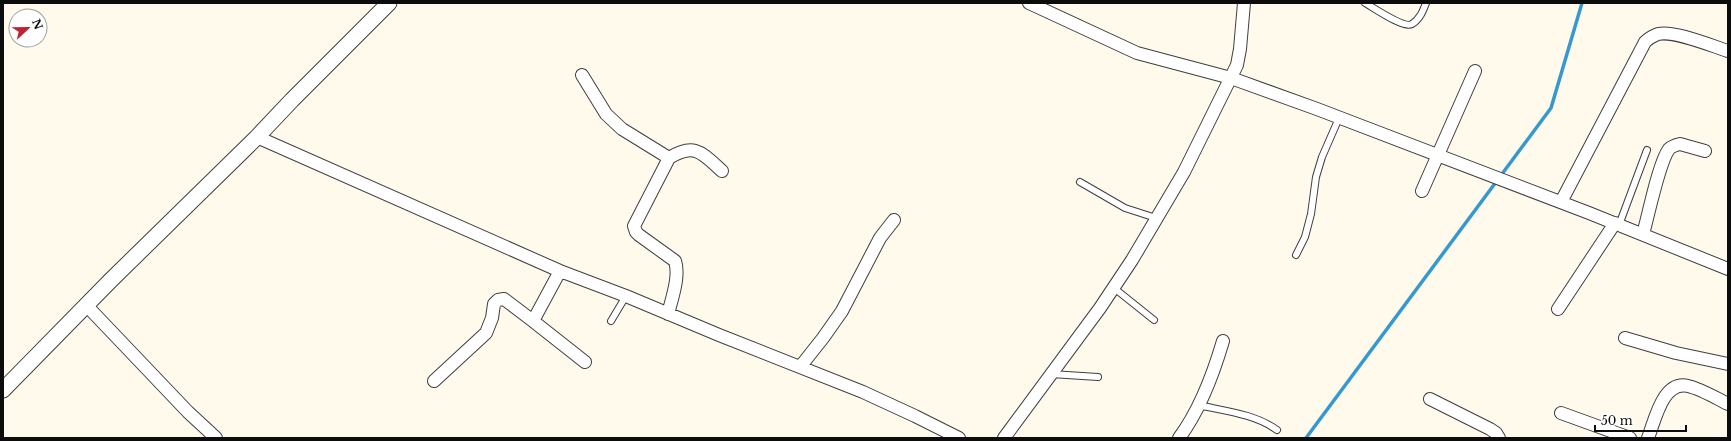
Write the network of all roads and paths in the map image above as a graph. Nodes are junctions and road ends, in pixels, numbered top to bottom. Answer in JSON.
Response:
{"nodes":[{"id":1,"x":389,"y":3,"type":"edge"},
{"id":2,"x":1029,"y":3,"type":"edge"},
{"id":3,"x":1244,"y":3,"type":"edge"},
{"id":4,"x":1365,"y":3,"type":"edge"},
{"id":5,"x":1426,"y":3,"type":"edge"},
{"id":6,"x":1728,"y":51,"type":"edge"},
{"id":7,"x":1475,"y":71,"type":"dead end"},
{"id":8,"x":582,"y":75,"type":"dead end"},
{"id":9,"x":1231,"y":78,"type":"junction"},
{"id":10,"x":1339,"y":118,"type":"junction"},
{"id":11,"x":257,"y":137,"type":"junction"},
{"id":12,"x":1647,"y":150,"type":"dead end"},
{"id":13,"x":1705,"y":151,"type":"dead end"},
{"id":14,"x":1438,"y":154,"type":"junction"},
{"id":15,"x":669,"y":158,"type":"junction"},
{"id":16,"x":722,"y":171,"type":"dead end"},
{"id":17,"x":1080,"y":182,"type":"dead end"},
{"id":18,"x":1422,"y":191,"type":"dead end"},
{"id":19,"x":1561,"y":202,"type":"junction"},
{"id":20,"x":1156,"y":218,"type":"junction"},
{"id":21,"x":894,"y":220,"type":"dead end"},
{"id":22,"x":1617,"y":224,"type":"junction"},
{"id":23,"x":1644,"y":234,"type":"junction"},
{"id":24,"x":1296,"y":255,"type":"dead end"},
{"id":25,"x":1728,"y":269,"type":"edge"},
{"id":26,"x":560,"y":271,"type":"junction"},
{"id":27,"x":1114,"y":288,"type":"junction"},
{"id":28,"x":626,"y":296,"type":"junction"},
{"id":29,"x":86,"y":305,"type":"junction"},
{"id":30,"x":1558,"y":309,"type":"dead end"},
{"id":31,"x":668,"y":314,"type":"junction"},
{"id":32,"x":1154,"y":320,"type":"dead end"},
{"id":33,"x":533,"y":321,"type":"junction"},
{"id":34,"x":611,"y":321,"type":"dead end"},
{"id":35,"x":1625,"y":338,"type":"dead end"},
{"id":36,"x":1223,"y":341,"type":"dead end"},
{"id":37,"x":585,"y":362,"type":"dead end"},
{"id":38,"x":1728,"y":364,"type":"edge"},
{"id":39,"x":800,"y":367,"type":"junction"},
{"id":40,"x":1051,"y":374,"type":"junction"},
{"id":41,"x":1098,"y":377,"type":"dead end"},
{"id":42,"x":434,"y":381,"type":"dead end"},
{"id":43,"x":3,"y":390,"type":"edge"},
{"id":44,"x":1430,"y":400,"type":"dead end"},
{"id":45,"x":1728,"y":404,"type":"edge"},
{"id":46,"x":1198,"y":405,"type":"junction"},
{"id":47,"x":1561,"y":413,"type":"dead end"},
{"id":48,"x":1277,"y":430,"type":"dead end"},
{"id":49,"x":216,"y":438,"type":"edge"},
{"id":50,"x":959,"y":438,"type":"edge"},
{"id":51,"x":1004,"y":438,"type":"edge"},
{"id":52,"x":1179,"y":438,"type":"edge"},
{"id":53,"x":1499,"y":438,"type":"edge"},
{"id":54,"x":1630,"y":438,"type":"edge"},
{"id":55,"x":1648,"y":438,"type":"edge"}],
"edges":[{"from":1,"to":11,"type":"street"},
{"from":2,"to":9,"type":"street"},
{"from":3,"to":9,"type":"street"},
{"from":4,"to":5,"type":"lane"},
{"from":6,"to":19,"type":"street"},
{"from":7,"to":14,"type":"street"},
{"from":8,"to":15,"type":"street"},
{"from":9,"to":10,"type":"street"},
{"from":9,"to":20,"type":"street"},
{"from":10,"to":14,"type":"street"},
{"from":10,"to":24,"type":"lane"},
{"from":11,"to":26,"type":"street"},
{"from":11,"to":29,"type":"street"},
{"from":12,"to":22,"type":"lane"},
{"from":13,"to":23,"type":"street"},
{"from":14,"to":18,"type":"street"},
{"from":14,"to":19,"type":"street"},
{"from":15,"to":16,"type":"street"},
{"from":15,"to":31,"type":"street"},
{"from":17,"to":20,"type":"lane"},
{"from":19,"to":22,"type":"street"},
{"from":20,"to":27,"type":"street"},
{"from":21,"to":39,"type":"street"},
{"from":22,"to":23,"type":"street"},
{"from":22,"to":30,"type":"street"},
{"from":23,"to":25,"type":"street"},
{"from":26,"to":28,"type":"street"},
{"from":26,"to":33,"type":"street"},
{"from":27,"to":32,"type":"lane"},
{"from":27,"to":40,"type":"street"},
{"from":28,"to":31,"type":"street"},
{"from":28,"to":34,"type":"lane"},
{"from":29,"to":43,"type":"street"},
{"from":29,"to":49,"type":"street"},
{"from":31,"to":39,"type":"street"},
{"from":33,"to":37,"type":"street"},
{"from":33,"to":42,"type":"street"},
{"from":35,"to":38,"type":"street"},
{"from":36,"to":46,"type":"street"},
{"from":39,"to":50,"type":"street"},
{"from":40,"to":41,"type":"lane"},
{"from":40,"to":51,"type":"street"},
{"from":44,"to":53,"type":"street"},
{"from":45,"to":55,"type":"street"},
{"from":46,"to":48,"type":"lane"},
{"from":46,"to":52,"type":"street"},
{"from":47,"to":54,"type":"street"}]}
